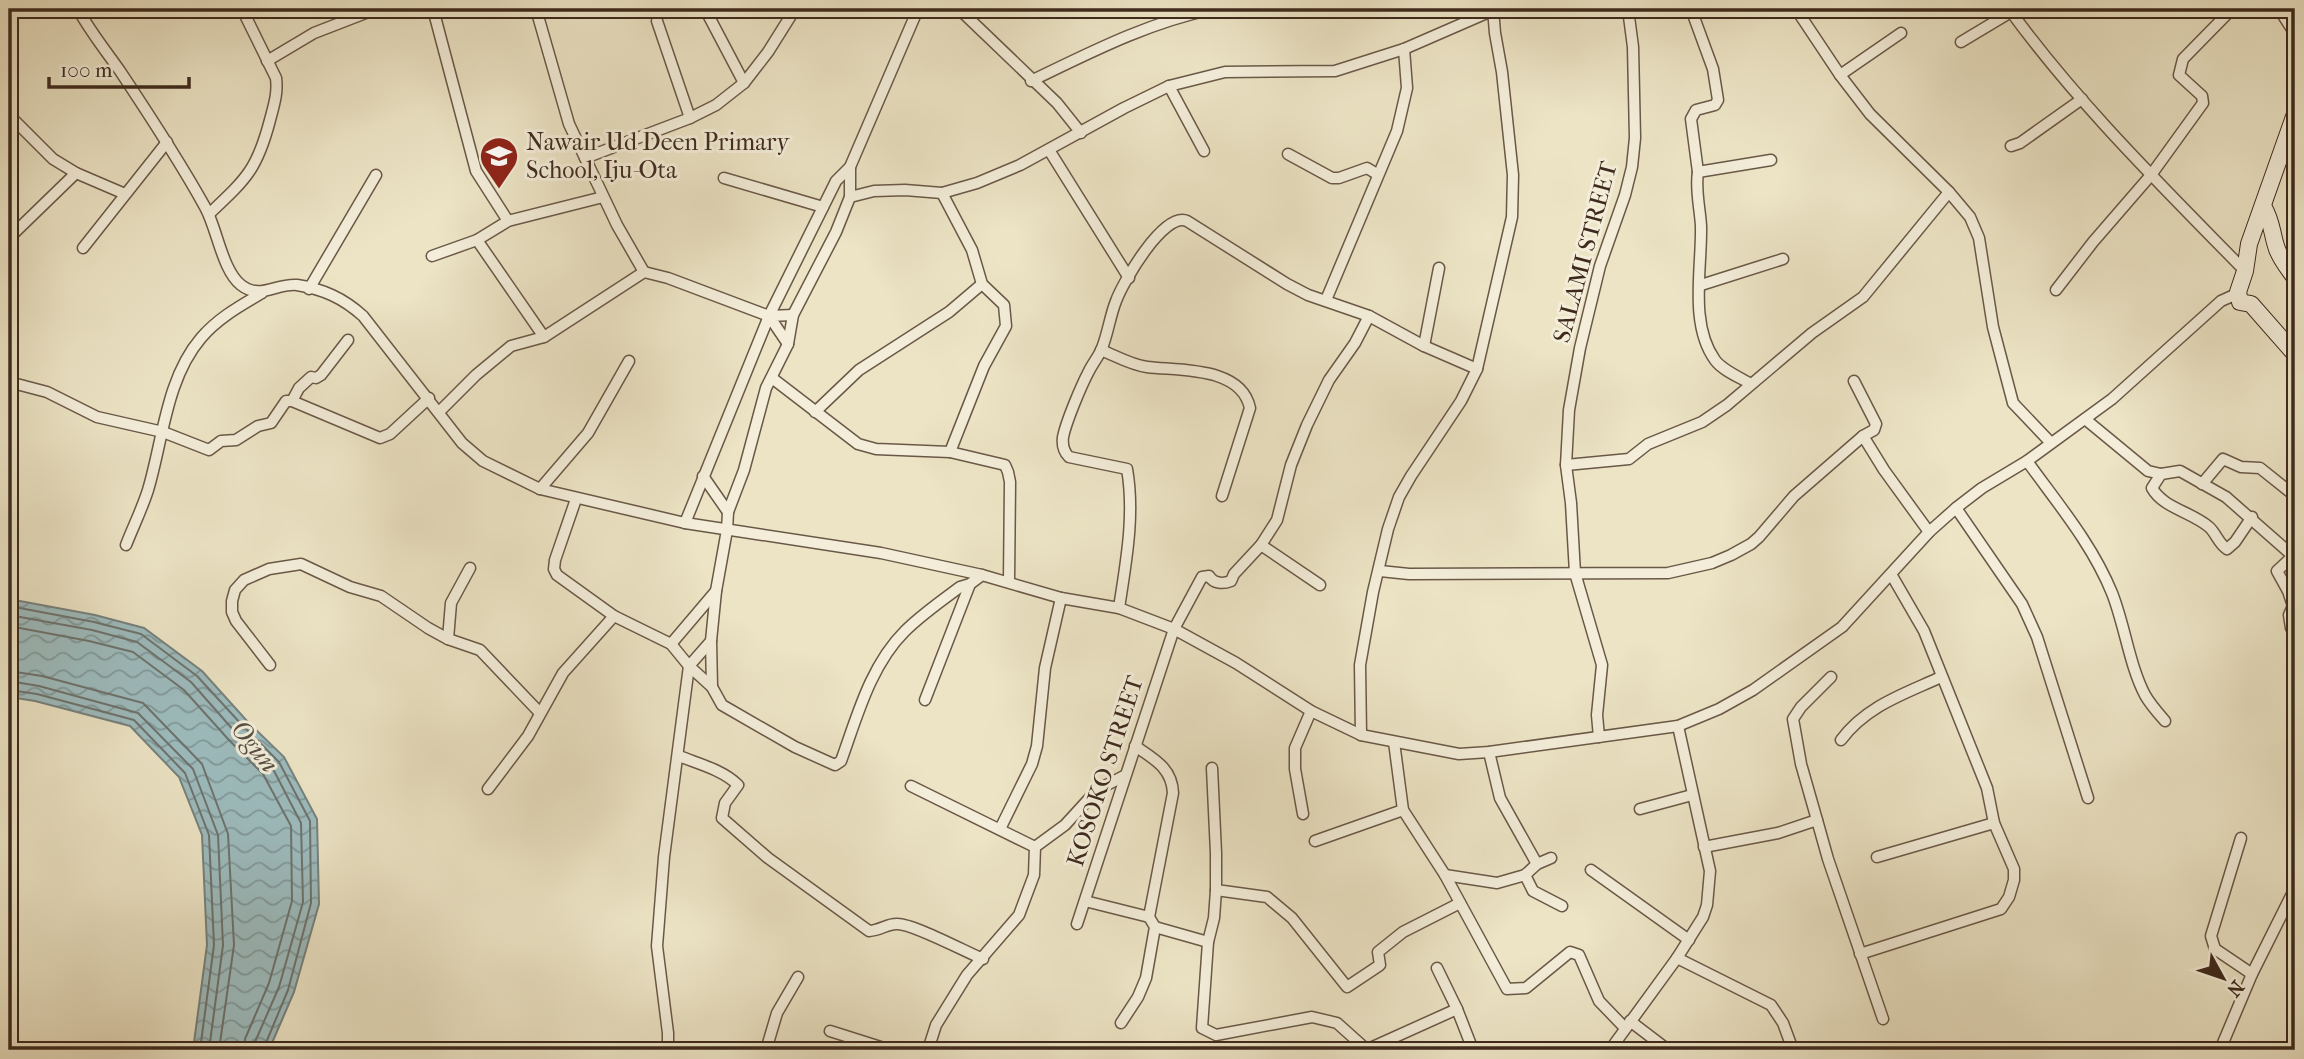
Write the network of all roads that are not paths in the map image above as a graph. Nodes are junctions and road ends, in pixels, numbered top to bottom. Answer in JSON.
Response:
{"nodes":[{"id":1,"x":78,"y":9,"type":"edge"},
{"id":2,"x":242,"y":9,"type":"edge"},
{"id":3,"x":376,"y":9,"type":"edge"},
{"id":4,"x":433,"y":9,"type":"edge"},
{"id":5,"x":536,"y":9,"type":"edge"},
{"id":6,"x":705,"y":9,"type":"edge"},
{"id":7,"x":795,"y":9,"type":"edge"},
{"id":8,"x":918,"y":9,"type":"edge"},
{"id":9,"x":959,"y":9,"type":"edge"},
{"id":10,"x":1214,"y":9,"type":"edge"},
{"id":11,"x":1494,"y":9,"type":"edge"},
{"id":12,"x":1628,"y":9,"type":"edge"},
{"id":13,"x":1691,"y":9,"type":"edge"},
{"id":14,"x":1796,"y":9,"type":"edge"},
{"id":15,"x":2279,"y":9,"type":"edge"},
{"id":16,"x":2010,"y":10,"type":"edge"},
{"id":17,"x":2231,"y":10,"type":"edge"},
{"id":18,"x":657,"y":21,"type":"dead end"},
{"id":19,"x":1902,"y":33,"type":"dead end"},
{"id":20,"x":2295,"y":34,"type":"edge"},
{"id":21,"x":1961,"y":42,"type":"dead end"},
{"id":22,"x":1404,"y":49,"type":"junction"},
{"id":23,"x":267,"y":61,"type":"junction"},
{"id":24,"x":1840,"y":75,"type":"junction"},
{"id":25,"x":1031,"y":81,"type":"junction"},
{"id":26,"x":744,"y":83,"type":"junction"},
{"id":27,"x":1169,"y":86,"type":"junction"},
{"id":28,"x":2082,"y":99,"type":"junction"},
{"id":29,"x":2295,"y":114,"type":"edge"},
{"id":30,"x":9,"y":116,"type":"edge"},
{"id":31,"x":691,"y":118,"type":"junction"},
{"id":32,"x":1081,"y":133,"type":"junction"},
{"id":33,"x":167,"y":142,"type":"junction"},
{"id":34,"x":2291,"y":143,"type":"edge"},
{"id":35,"x":2011,"y":146,"type":"dead end"},
{"id":36,"x":1049,"y":150,"type":"junction"},
{"id":37,"x":1204,"y":151,"type":"dead end"},
{"id":38,"x":1288,"y":154,"type":"dead end"},
{"id":39,"x":584,"y":158,"type":"junction"},
{"id":40,"x":1771,"y":160,"type":"dead end"},
{"id":41,"x":850,"y":167,"type":"junction"},
{"id":42,"x":1698,"y":172,"type":"junction"},
{"id":43,"x":76,"y":173,"type":"junction"},
{"id":44,"x":1377,"y":174,"type":"junction"},
{"id":45,"x":376,"y":175,"type":"dead end"},
{"id":46,"x":2151,"y":175,"type":"junction"},
{"id":47,"x":724,"y":177,"type":"dead end"},
{"id":48,"x":1949,"y":192,"type":"junction"},
{"id":49,"x":942,"y":193,"type":"junction"},
{"id":50,"x":125,"y":194,"type":"junction"},
{"id":51,"x":603,"y":197,"type":"junction"},
{"id":52,"x":849,"y":197,"type":"junction"},
{"id":53,"x":823,"y":206,"type":"junction"},
{"id":54,"x":2263,"y":206,"type":"junction"},
{"id":55,"x":209,"y":214,"type":"junction"},
{"id":56,"x":508,"y":221,"type":"junction"},
{"id":57,"x":9,"y":238,"type":"edge"},
{"id":58,"x":477,"y":240,"type":"junction"},
{"id":59,"x":83,"y":248,"type":"dead end"},
{"id":60,"x":432,"y":256,"type":"dead end"},
{"id":61,"x":1783,"y":260,"type":"dead end"},
{"id":62,"x":1439,"y":268,"type":"dead end"},
{"id":63,"x":2245,"y":271,"type":"junction"},
{"id":64,"x":644,"y":272,"type":"junction"},
{"id":65,"x":1129,"y":278,"type":"junction"},
{"id":66,"x":2295,"y":278,"type":"edge"},
{"id":67,"x":982,"y":284,"type":"junction"},
{"id":68,"x":1701,"y":285,"type":"junction"},
{"id":69,"x":309,"y":289,"type":"junction"},
{"id":70,"x":2056,"y":290,"type":"dead end"},
{"id":71,"x":262,"y":293,"type":"junction"},
{"id":72,"x":1326,"y":300,"type":"junction"},
{"id":73,"x":2240,"y":302,"type":"junction"},
{"id":74,"x":769,"y":316,"type":"junction"},
{"id":75,"x":793,"y":316,"type":"junction"},
{"id":76,"x":1369,"y":316,"type":"junction"},
{"id":77,"x":544,"y":337,"type":"junction"},
{"id":78,"x":348,"y":340,"type":"dead end"},
{"id":79,"x":788,"y":344,"type":"junction"},
{"id":80,"x":1424,"y":346,"type":"junction"},
{"id":81,"x":1101,"y":350,"type":"junction"},
{"id":82,"x":2295,"y":354,"type":"edge"},
{"id":83,"x":629,"y":361,"type":"dead end"},
{"id":84,"x":1477,"y":369,"type":"junction"},
{"id":85,"x":772,"y":378,"type":"junction"},
{"id":86,"x":9,"y":382,"type":"edge"},
{"id":87,"x":1853,"y":382,"type":"dead end"},
{"id":88,"x":1751,"y":384,"type":"junction"},
{"id":89,"x":429,"y":398,"type":"junction"},
{"id":90,"x":292,"y":401,"type":"junction"},
{"id":91,"x":439,"y":412,"type":"junction"},
{"id":92,"x":815,"y":412,"type":"junction"},
{"id":93,"x":2085,"y":419,"type":"junction"},
{"id":94,"x":163,"y":432,"type":"junction"},
{"id":95,"x":1863,"y":436,"type":"junction"},
{"id":96,"x":2051,"y":443,"type":"junction"},
{"id":97,"x":950,"y":452,"type":"junction"},
{"id":98,"x":2027,"y":461,"type":"junction"},
{"id":99,"x":1566,"y":465,"type":"junction"},
{"id":100,"x":2161,"y":474,"type":"junction"},
{"id":101,"x":703,"y":476,"type":"junction"},
{"id":102,"x":2202,"y":484,"type":"junction"},
{"id":103,"x":540,"y":489,"type":"junction"},
{"id":104,"x":1222,"y":496,"type":"dead end"},
{"id":105,"x":2295,"y":496,"type":"edge"},
{"id":106,"x":576,"y":499,"type":"junction"},
{"id":107,"x":1956,"y":508,"type":"junction"},
{"id":108,"x":728,"y":512,"type":"junction"},
{"id":109,"x":2252,"y":517,"type":"junction"},
{"id":110,"x":685,"y":523,"type":"junction"},
{"id":111,"x":727,"y":530,"type":"junction"},
{"id":112,"x":1929,"y":532,"type":"junction"},
{"id":113,"x":126,"y":545,"type":"dead end"},
{"id":114,"x":1261,"y":545,"type":"junction"},
{"id":115,"x":2294,"y":555,"type":"edge"},
{"id":116,"x":470,"y":568,"type":"dead end"},
{"id":117,"x":1380,"y":571,"type":"junction"},
{"id":118,"x":1575,"y":573,"type":"junction"},
{"id":119,"x":1891,"y":574,"type":"junction"},
{"id":120,"x":982,"y":575,"type":"junction"},
{"id":121,"x":1009,"y":582,"type":"junction"},
{"id":122,"x":970,"y":584,"type":"junction"},
{"id":123,"x":1320,"y":585,"type":"dead end"},
{"id":124,"x":716,"y":592,"type":"junction"},
{"id":125,"x":1061,"y":598,"type":"junction"},
{"id":126,"x":1119,"y":608,"type":"junction"},
{"id":127,"x":614,"y":616,"type":"junction"},
{"id":128,"x":2291,"y":628,"type":"dead end"},
{"id":129,"x":1174,"y":629,"type":"junction"},
{"id":130,"x":448,"y":639,"type":"junction"},
{"id":131,"x":711,"y":641,"type":"junction"},
{"id":132,"x":671,"y":644,"type":"junction"},
{"id":133,"x":270,"y":665,"type":"dead end"},
{"id":134,"x":689,"y":666,"type":"junction"},
{"id":135,"x":1831,"y":677,"type":"dead end"},
{"id":136,"x":1941,"y":677,"type":"junction"},
{"id":137,"x":712,"y":687,"type":"junction"},
{"id":138,"x":925,"y":700,"type":"dead end"},
{"id":139,"x":1311,"y":711,"type":"junction"},
{"id":140,"x":540,"y":713,"type":"junction"},
{"id":141,"x":2165,"y":721,"type":"dead end"},
{"id":142,"x":1678,"y":726,"type":"junction"},
{"id":143,"x":1361,"y":735,"type":"junction"},
{"id":144,"x":1599,"y":737,"type":"junction"},
{"id":145,"x":1841,"y":740,"type":"dead end"},
{"id":146,"x":1394,"y":742,"type":"junction"},
{"id":147,"x":1135,"y":746,"type":"junction"},
{"id":148,"x":1489,"y":752,"type":"junction"},
{"id":149,"x":679,"y":756,"type":"junction"},
{"id":150,"x":1212,"y":768,"type":"dead end"},
{"id":151,"x":1124,"y":776,"type":"junction"},
{"id":152,"x":911,"y":786,"type":"dead end"},
{"id":153,"x":488,"y":789,"type":"dead end"},
{"id":154,"x":1692,"y":795,"type":"junction"},
{"id":155,"x":2088,"y":798,"type":"dead end"},
{"id":156,"x":1640,"y":809,"type":"dead end"},
{"id":157,"x":1403,"y":810,"type":"junction"},
{"id":158,"x":1303,"y":814,"type":"dead end"},
{"id":159,"x":1817,"y":820,"type":"junction"},
{"id":160,"x":1994,"y":823,"type":"junction"},
{"id":161,"x":1000,"y":829,"type":"junction"},
{"id":162,"x":2241,"y":838,"type":"dead end"},
{"id":163,"x":1315,"y":841,"type":"dead end"},
{"id":164,"x":1035,"y":847,"type":"junction"},
{"id":165,"x":1704,"y":848,"type":"junction"},
{"id":166,"x":1877,"y":857,"type":"dead end"},
{"id":167,"x":1551,"y":858,"type":"dead end"},
{"id":168,"x":1537,"y":864,"type":"junction"},
{"id":169,"x":1591,"y":870,"type":"dead end"},
{"id":170,"x":1445,"y":875,"type":"junction"},
{"id":171,"x":1525,"y":875,"type":"junction"},
{"id":172,"x":2295,"y":888,"type":"edge"},
{"id":173,"x":1216,"y":890,"type":"junction"},
{"id":174,"x":1085,"y":901,"type":"junction"},
{"id":175,"x":1460,"y":903,"type":"junction"},
{"id":176,"x":1562,"y":905,"type":"dead end"},
{"id":177,"x":1152,"y":922,"type":"junction"},
{"id":178,"x":1077,"y":925,"type":"dead end"},
{"id":179,"x":1689,"y":940,"type":"junction"},
{"id":180,"x":1208,"y":942,"type":"junction"},
{"id":181,"x":1860,"y":954,"type":"junction"},
{"id":182,"x":1677,"y":958,"type":"junction"},
{"id":183,"x":983,"y":959,"type":"junction"},
{"id":184,"x":1437,"y":968,"type":"dead end"},
{"id":185,"x":2252,"y":974,"type":"junction"},
{"id":186,"x":798,"y":977,"type":"dead end"},
{"id":187,"x":1457,"y":1009,"type":"junction"},
{"id":188,"x":1883,"y":1019,"type":"dead end"},
{"id":189,"x":1121,"y":1023,"type":"dead end"},
{"id":190,"x":1628,"y":1025,"type":"junction"},
{"id":191,"x":830,"y":1031,"type":"dead end"},
{"id":192,"x":1366,"y":1049,"type":"edge"},
{"id":193,"x":668,"y":1050,"type":"edge"},
{"id":194,"x":766,"y":1050,"type":"edge"},
{"id":195,"x":890,"y":1050,"type":"edge"},
{"id":196,"x":928,"y":1050,"type":"edge"},
{"id":197,"x":1473,"y":1050,"type":"edge"},
{"id":198,"x":1610,"y":1050,"type":"edge"},
{"id":199,"x":1668,"y":1050,"type":"edge"},
{"id":200,"x":1793,"y":1050,"type":"edge"},
{"id":201,"x":2220,"y":1050,"type":"edge"}],
"edges":[{"from":1,"to":33,"type":"street"},
{"from":2,"to":23,"type":"street"},
{"from":3,"to":23,"type":"street"},
{"from":4,"to":56,"type":"street"},
{"from":5,"to":39,"type":"street"},
{"from":6,"to":26,"type":"street"},
{"from":7,"to":26,"type":"street"},
{"from":8,"to":41,"type":"street"},
{"from":9,"to":25,"type":"street"},
{"from":10,"to":25,"type":"street"},
{"from":11,"to":22,"type":"street"},
{"from":11,"to":84,"type":"street"},
{"from":12,"to":99,"type":"street","name":"SALAMI STREET"},
{"from":13,"to":42,"type":"street"},
{"from":14,"to":24,"type":"street"},
{"from":15,"to":20,"type":"street"},
{"from":16,"to":21,"type":"street"},
{"from":16,"to":28,"type":"street"},
{"from":17,"to":46,"type":"street"},
{"from":18,"to":31,"type":"street"},
{"from":19,"to":24,"type":"street"},
{"from":22,"to":27,"type":"street"},
{"from":22,"to":44,"type":"street"},
{"from":23,"to":55,"type":"street"},
{"from":24,"to":48,"type":"street"},
{"from":25,"to":32,"type":"street"},
{"from":26,"to":31,"type":"street"},
{"from":27,"to":32,"type":"street"},
{"from":27,"to":37,"type":"street"},
{"from":28,"to":35,"type":"street"},
{"from":28,"to":46,"type":"street"},
{"from":29,"to":34,"type":"main road"},
{"from":30,"to":43,"type":"street"},
{"from":31,"to":39,"type":"street"},
{"from":32,"to":36,"type":"street"},
{"from":33,"to":50,"type":"street"},
{"from":33,"to":55,"type":"street"},
{"from":34,"to":54,"type":"main road"},
{"from":36,"to":49,"type":"street"},
{"from":36,"to":65,"type":"street"},
{"from":38,"to":44,"type":"street"},
{"from":39,"to":51,"type":"street"},
{"from":40,"to":42,"type":"street"},
{"from":41,"to":52,"type":"street"},
{"from":41,"to":53,"type":"street"},
{"from":42,"to":68,"type":"street"},
{"from":43,"to":50,"type":"street"},
{"from":43,"to":57,"type":"street"},
{"from":44,"to":72,"type":"street"},
{"from":45,"to":69,"type":"street"},
{"from":46,"to":63,"type":"street"},
{"from":46,"to":70,"type":"street"},
{"from":47,"to":53,"type":"street"},
{"from":48,"to":88,"type":"street"},
{"from":48,"to":96,"type":"street"},
{"from":49,"to":52,"type":"street"},
{"from":49,"to":67,"type":"street"},
{"from":50,"to":59,"type":"street"},
{"from":51,"to":56,"type":"street"},
{"from":51,"to":64,"type":"street"},
{"from":52,"to":75,"type":"street"},
{"from":53,"to":74,"type":"street"},
{"from":54,"to":63,"type":"main road"},
{"from":54,"to":66,"type":"main road"},
{"from":55,"to":71,"type":"street"},
{"from":56,"to":58,"type":"street"},
{"from":58,"to":60,"type":"street"},
{"from":58,"to":77,"type":"street"},
{"from":61,"to":68,"type":"street"},
{"from":62,"to":80,"type":"street"},
{"from":63,"to":73,"type":"main road"},
{"from":64,"to":74,"type":"street"},
{"from":64,"to":77,"type":"street"},
{"from":65,"to":72,"type":"street"},
{"from":65,"to":81,"type":"street"},
{"from":67,"to":92,"type":"street"},
{"from":67,"to":97,"type":"street"},
{"from":68,"to":88,"type":"street"},
{"from":69,"to":71,"type":"street"},
{"from":69,"to":89,"type":"street"},
{"from":71,"to":94,"type":"street"},
{"from":72,"to":76,"type":"street"},
{"from":73,"to":82,"type":"main road"},
{"from":73,"to":93,"type":"street"},
{"from":74,"to":75,"type":"street"},
{"from":74,"to":79,"type":"street"},
{"from":74,"to":101,"type":"street"},
{"from":75,"to":79,"type":"street"},
{"from":76,"to":80,"type":"street"},
{"from":76,"to":114,"type":"street"},
{"from":77,"to":91,"type":"street"},
{"from":78,"to":90,"type":"street"},
{"from":79,"to":85,"type":"street"},
{"from":80,"to":84,"type":"street"},
{"from":81,"to":104,"type":"street"},
{"from":81,"to":126,"type":"street"},
{"from":83,"to":103,"type":"street"},
{"from":84,"to":117,"type":"street"},
{"from":85,"to":92,"type":"street"},
{"from":85,"to":108,"type":"street"},
{"from":86,"to":94,"type":"street"},
{"from":87,"to":95,"type":"street"},
{"from":88,"to":99,"type":"street"},
{"from":89,"to":90,"type":"street"},
{"from":89,"to":91,"type":"street"},
{"from":90,"to":94,"type":"street"},
{"from":91,"to":103,"type":"street"},
{"from":92,"to":97,"type":"street"},
{"from":93,"to":96,"type":"street"},
{"from":93,"to":100,"type":"street"},
{"from":94,"to":113,"type":"street"},
{"from":95,"to":112,"type":"street"},
{"from":95,"to":118,"type":"street"},
{"from":96,"to":98,"type":"street"},
{"from":97,"to":121,"type":"street"},
{"from":98,"to":107,"type":"street"},
{"from":98,"to":141,"type":"street"},
{"from":99,"to":118,"type":"street","name":"SALAMI STREET"},
{"from":100,"to":102,"type":"street"},
{"from":100,"to":109,"type":"street"},
{"from":101,"to":108,"type":"street"},
{"from":101,"to":110,"type":"street"},
{"from":102,"to":105,"type":"street"},
{"from":102,"to":109,"type":"street"},
{"from":103,"to":106,"type":"street"},
{"from":106,"to":110,"type":"street"},
{"from":106,"to":127,"type":"street"},
{"from":107,"to":112,"type":"street"},
{"from":107,"to":155,"type":"street"},
{"from":108,"to":111,"type":"street"},
{"from":109,"to":115,"type":"street"},
{"from":110,"to":111,"type":"street"},
{"from":111,"to":120,"type":"street"},
{"from":111,"to":124,"type":"street"},
{"from":112,"to":119,"type":"street"},
{"from":114,"to":123,"type":"street"},
{"from":114,"to":129,"type":"street","name":"KOSOKO STREET"},
{"from":115,"to":128,"type":"street"},
{"from":116,"to":130,"type":"street"},
{"from":117,"to":118,"type":"street"},
{"from":117,"to":143,"type":"street"},
{"from":118,"to":144,"type":"street"},
{"from":119,"to":136,"type":"street"},
{"from":119,"to":142,"type":"street"},
{"from":120,"to":121,"type":"street"},
{"from":120,"to":122,"type":"street"},
{"from":121,"to":125,"type":"street"},
{"from":122,"to":137,"type":"street"},
{"from":122,"to":138,"type":"street"},
{"from":124,"to":131,"type":"street"},
{"from":124,"to":132,"type":"street"},
{"from":125,"to":126,"type":"street"},
{"from":125,"to":161,"type":"street"},
{"from":126,"to":129,"type":"street"},
{"from":127,"to":132,"type":"street"},
{"from":127,"to":140,"type":"street"},
{"from":129,"to":139,"type":"street"},
{"from":129,"to":147,"type":"street","name":"KOSOKO STREET"},
{"from":130,"to":133,"type":"street"},
{"from":130,"to":140,"type":"street"},
{"from":131,"to":134,"type":"street"},
{"from":131,"to":137,"type":"street"},
{"from":132,"to":134,"type":"street"},
{"from":134,"to":137,"type":"street"},
{"from":134,"to":149,"type":"street"},
{"from":135,"to":159,"type":"street"},
{"from":136,"to":145,"type":"street"},
{"from":136,"to":160,"type":"street"},
{"from":139,"to":143,"type":"street"},
{"from":139,"to":158,"type":"street"},
{"from":140,"to":153,"type":"street"},
{"from":142,"to":144,"type":"street"},
{"from":142,"to":154,"type":"street"},
{"from":143,"to":146,"type":"street"},
{"from":144,"to":148,"type":"street"},
{"from":146,"to":148,"type":"street"},
{"from":146,"to":157,"type":"street"},
{"from":147,"to":151,"type":"street","name":"KOSOKO STREET"},
{"from":147,"to":177,"type":"street"},
{"from":148,"to":168,"type":"street"},
{"from":149,"to":183,"type":"street"},
{"from":149,"to":193,"type":"street"},
{"from":150,"to":173,"type":"street"},
{"from":151,"to":164,"type":"street"},
{"from":151,"to":174,"type":"street","name":"KOSOKO STREET"},
{"from":152,"to":161,"type":"street"},
{"from":154,"to":156,"type":"street"},
{"from":154,"to":165,"type":"street"},
{"from":157,"to":163,"type":"street"},
{"from":157,"to":170,"type":"street"},
{"from":159,"to":165,"type":"street"},
{"from":159,"to":181,"type":"street"},
{"from":160,"to":166,"type":"street"},
{"from":160,"to":181,"type":"street"},
{"from":161,"to":164,"type":"street"},
{"from":162,"to":185,"type":"street"},
{"from":164,"to":183,"type":"street"},
{"from":165,"to":179,"type":"street"},
{"from":167,"to":168,"type":"street"},
{"from":168,"to":171,"type":"street"},
{"from":169,"to":179,"type":"street"},
{"from":170,"to":171,"type":"street"},
{"from":170,"to":175,"type":"street"},
{"from":171,"to":176,"type":"street"},
{"from":172,"to":185,"type":"street"},
{"from":173,"to":175,"type":"street"},
{"from":173,"to":180,"type":"street"},
{"from":174,"to":177,"type":"street"},
{"from":174,"to":178,"type":"street","name":"KOSOKO STREET"},
{"from":175,"to":190,"type":"street"},
{"from":177,"to":180,"type":"street"},
{"from":177,"to":189,"type":"street"},
{"from":179,"to":182,"type":"street"},
{"from":180,"to":192,"type":"street"},
{"from":181,"to":188,"type":"street"},
{"from":182,"to":190,"type":"street"},
{"from":182,"to":200,"type":"street"},
{"from":183,"to":196,"type":"street"},
{"from":184,"to":187,"type":"street"},
{"from":185,"to":201,"type":"street"},
{"from":186,"to":194,"type":"street"},
{"from":187,"to":192,"type":"street"},
{"from":187,"to":197,"type":"street"},
{"from":190,"to":198,"type":"street"},
{"from":190,"to":199,"type":"street"},
{"from":191,"to":195,"type":"street"}]}
